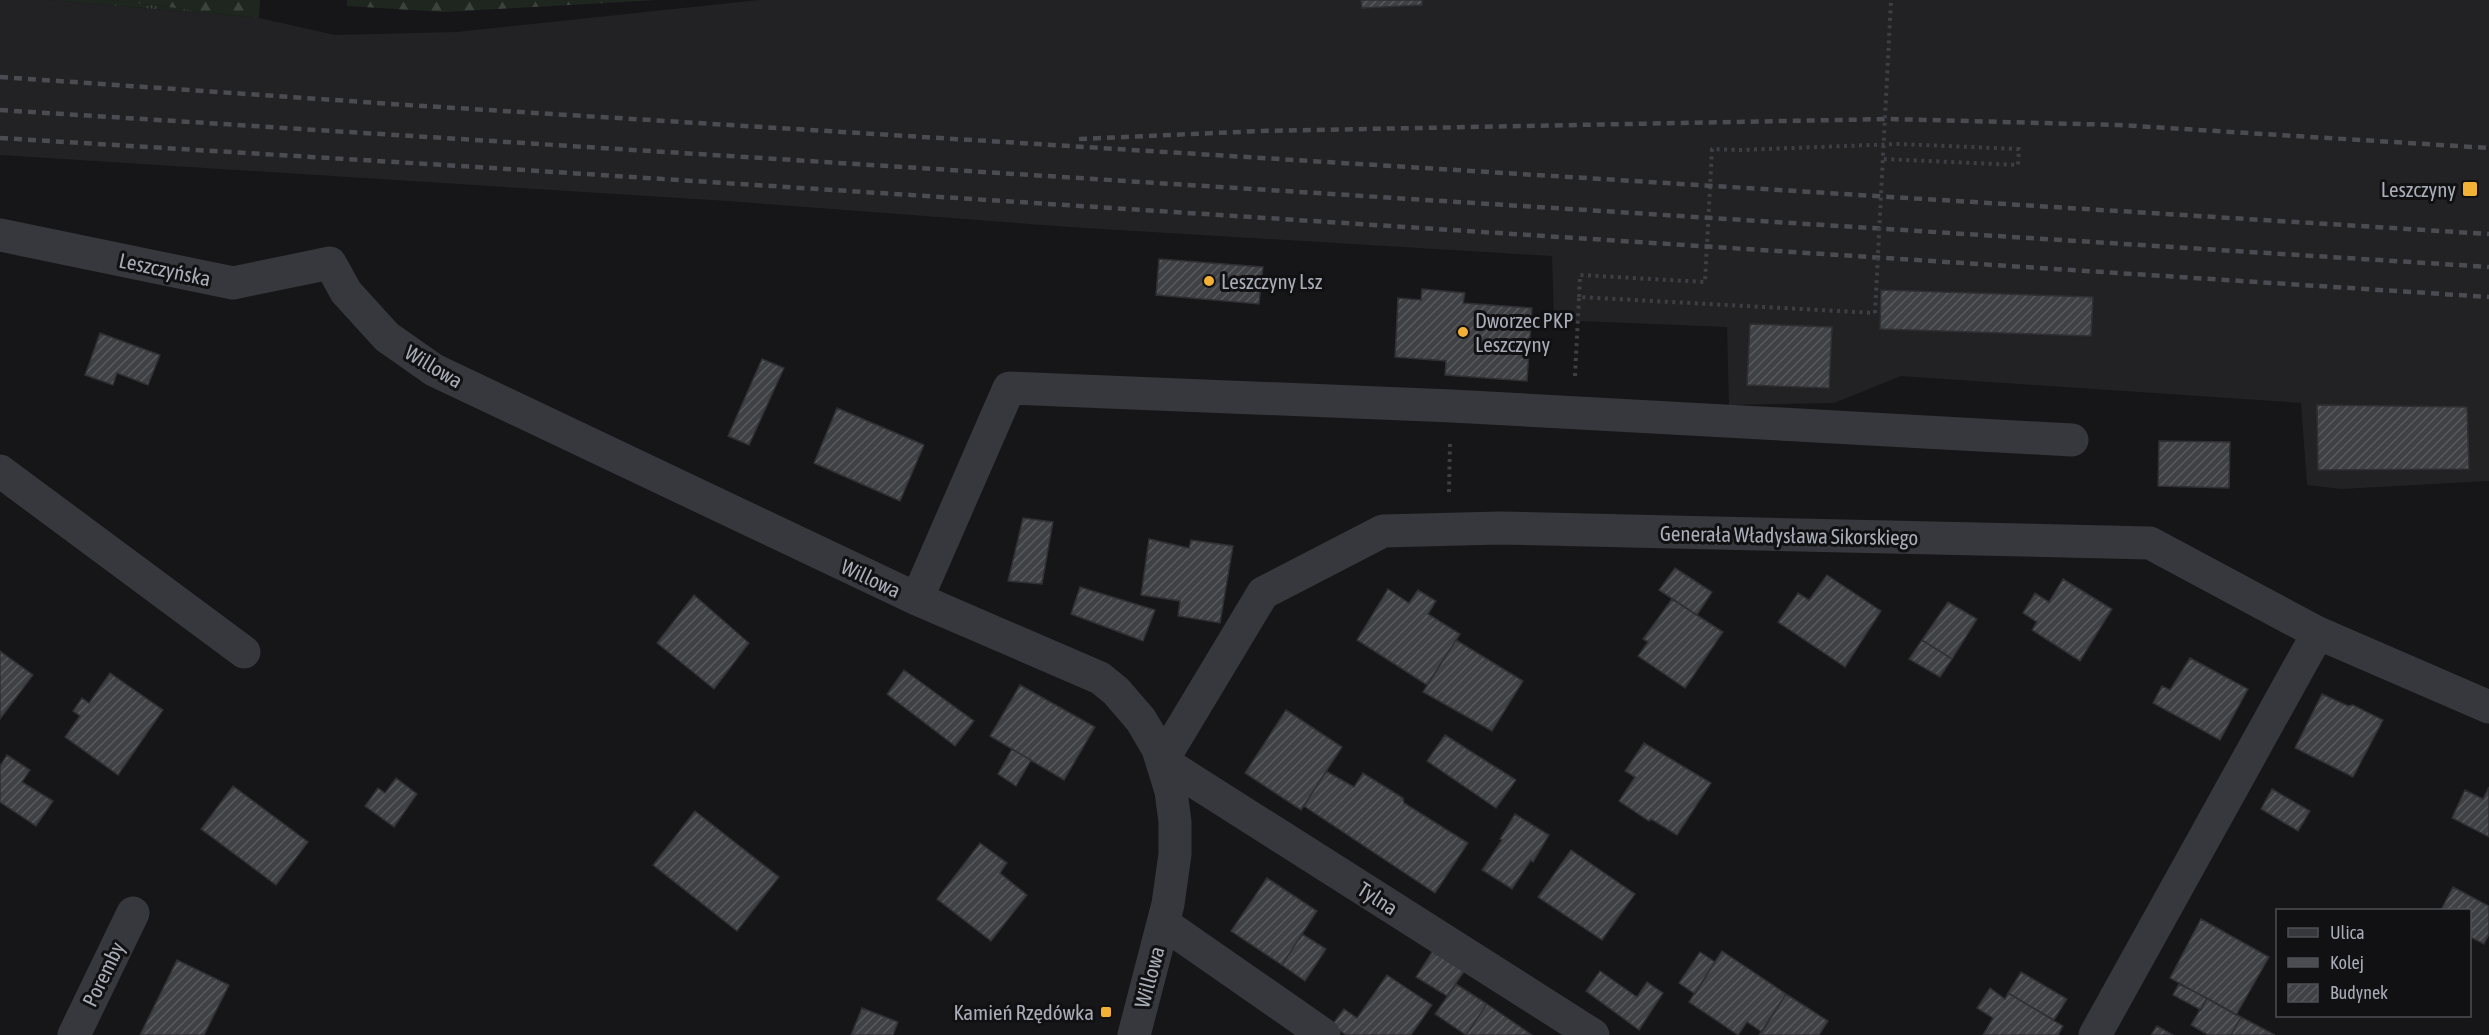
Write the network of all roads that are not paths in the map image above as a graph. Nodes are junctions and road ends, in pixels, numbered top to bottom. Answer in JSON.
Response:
{"nodes":[{"id":1,"x":0,"y":235,"type":"edge"},
{"id":2,"x":330,"y":263,"type":"joint"},
{"id":3,"x":2072,"y":440,"type":"dead end"},
{"id":4,"x":0,"y":471,"type":"edge"},
{"id":5,"x":917,"y":599,"type":"junction"},
{"id":6,"x":2318,"y":633,"type":"junction"},
{"id":7,"x":244,"y":652,"type":"dead end"},
{"id":8,"x":2489,"y":707,"type":"edge"},
{"id":9,"x":1162,"y":761,"type":"junction"},
{"id":10,"x":133,"y":913,"type":"dead end"},
{"id":11,"x":1163,"y":923,"type":"junction"},
{"id":12,"x":74,"y":1035,"type":"edge"},
{"id":13,"x":1134,"y":1035,"type":"edge"},
{"id":14,"x":1324,"y":1035,"type":"edge"},
{"id":15,"x":1593,"y":1035,"type":"edge"},
{"id":16,"x":2095,"y":1035,"type":"edge"}],
"edges":[{"from":1,"to":2,"type":"street","name":"Leszczyńska"},
{"from":2,"to":5,"type":"street","name":"Willowa"},
{"from":3,"to":5,"type":"street"},
{"from":4,"to":7,"type":"street"},
{"from":5,"to":9,"type":"street","name":"Willowa"},
{"from":6,"to":8,"type":"street","name":"Generała Władysława Sikorskiego"},
{"from":6,"to":9,"type":"street","name":"Generała Władysława Sikorskiego"},
{"from":6,"to":16,"type":"street"},
{"from":9,"to":11,"type":"street","name":"Willowa"},
{"from":9,"to":15,"type":"street","name":"Tylna"},
{"from":10,"to":12,"type":"street","name":"Poremby"},
{"from":11,"to":13,"type":"street","name":"Willowa"},
{"from":11,"to":14,"type":"street"}]}
